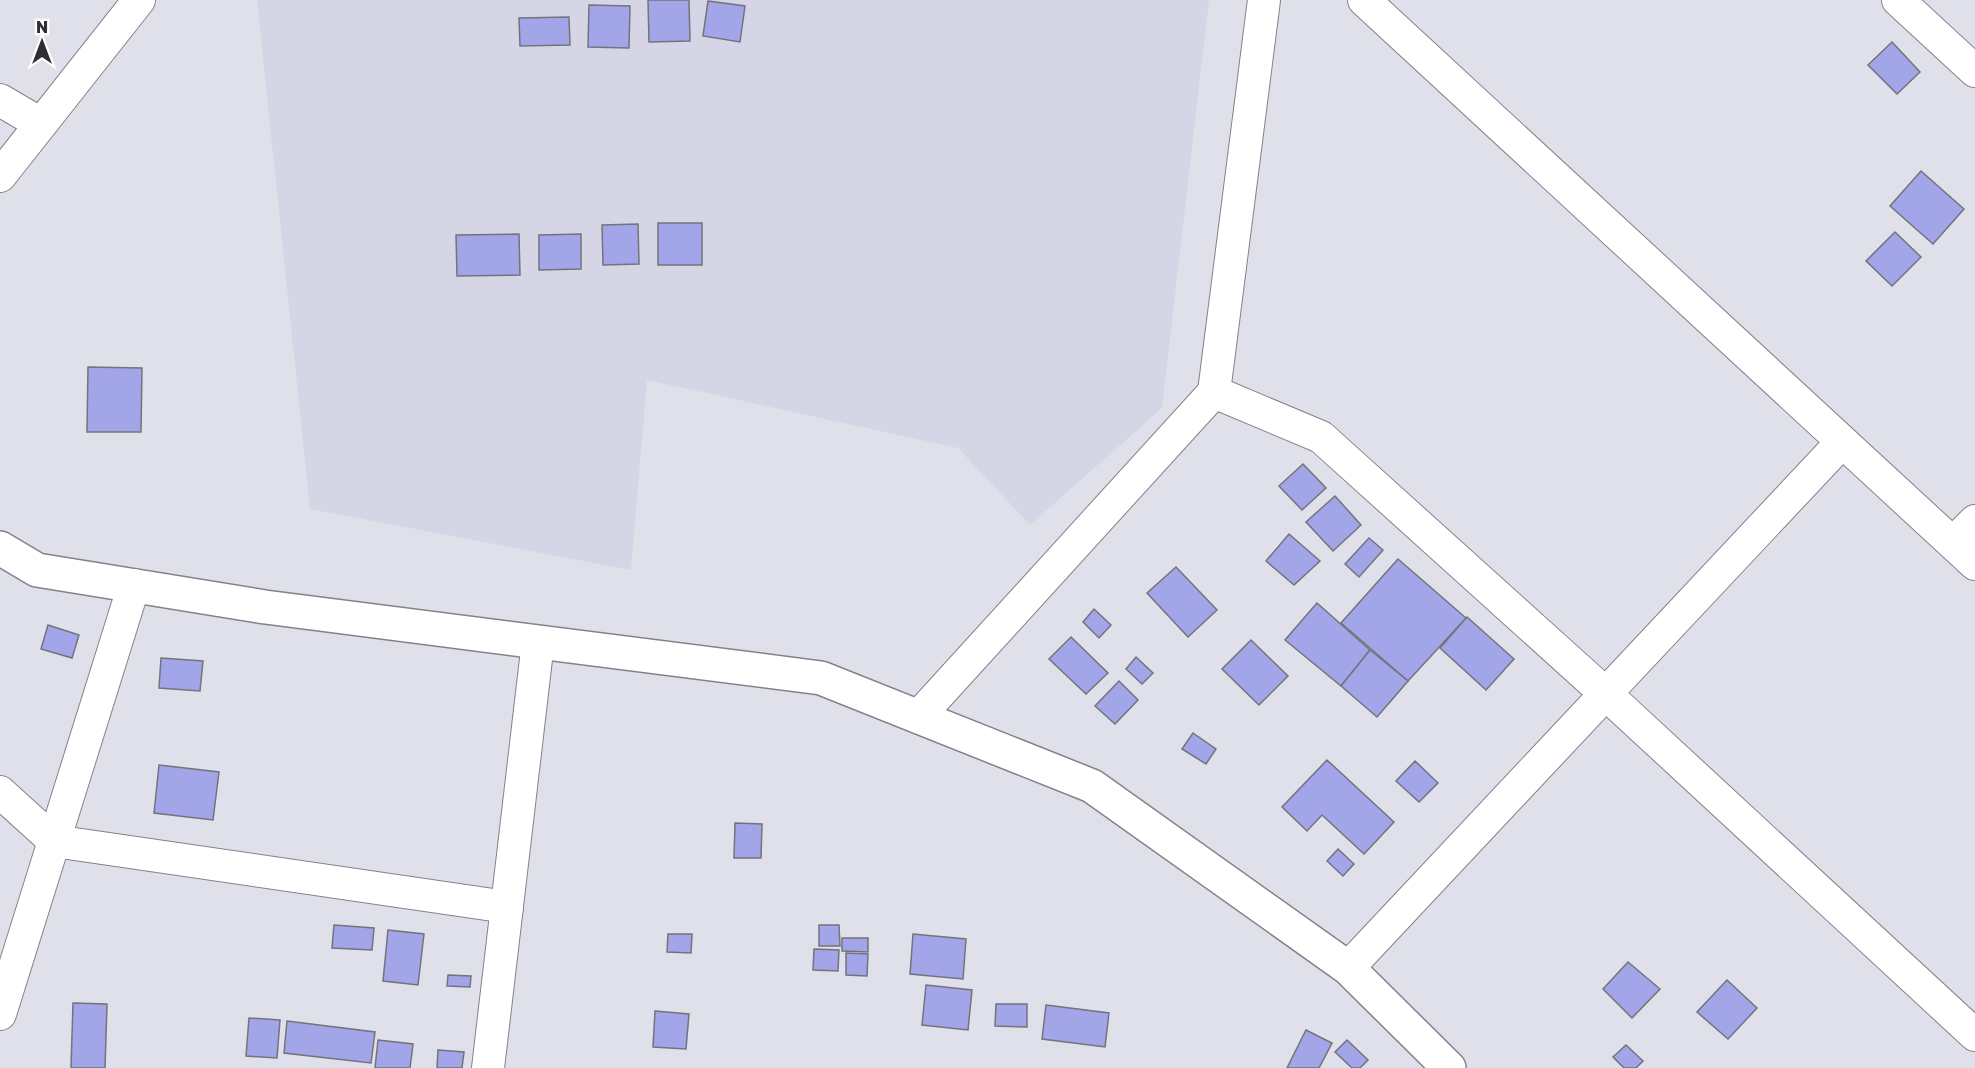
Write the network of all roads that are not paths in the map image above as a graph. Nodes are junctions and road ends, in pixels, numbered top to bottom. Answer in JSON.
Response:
{"nodes":[{"id":1,"x":140,"y":0,"type":"edge"},
{"id":2,"x":1264,"y":0,"type":"edge"},
{"id":3,"x":1364,"y":0,"type":"edge"},
{"id":4,"x":1898,"y":0,"type":"edge"},
{"id":5,"x":1975,"y":71,"type":"edge"},
{"id":6,"x":0,"y":100,"type":"edge"},
{"id":7,"x":41,"y":124,"type":"junction"},
{"id":8,"x":0,"y":176,"type":"edge"},
{"id":9,"x":1214,"y":392,"type":"junction"},
{"id":10,"x":1842,"y":442,"type":"junction"},
{"id":11,"x":1975,"y":520,"type":"edge"},
{"id":12,"x":0,"y":548,"type":"edge"},
{"id":13,"x":1964,"y":554,"type":"edge"},
{"id":14,"x":134,"y":585,"type":"junction"},
{"id":15,"x":538,"y":642,"type":"junction"},
{"id":16,"x":1606,"y":694,"type":"junction"},
{"id":17,"x":918,"y":717,"type":"junction"},
{"id":18,"x":0,"y":792,"type":"edge"},
{"id":19,"x":54,"y":841,"type":"junction"},
{"id":20,"x":507,"y":907,"type":"junction"},
{"id":21,"x":1348,"y":968,"type":"junction"},
{"id":22,"x":0,"y":1014,"type":"edge"},
{"id":23,"x":1975,"y":1035,"type":"edge"},
{"id":24,"x":488,"y":1068,"type":"edge"},
{"id":25,"x":1449,"y":1068,"type":"edge"}],
"edges":[{"from":1,"to":7,"type":"street"},
{"from":2,"to":9,"type":"street"},
{"from":3,"to":10,"type":"street"},
{"from":4,"to":5,"type":"street"},
{"from":6,"to":7,"type":"street"},
{"from":7,"to":8,"type":"street"},
{"from":9,"to":16,"type":"street"},
{"from":9,"to":17,"type":"street"},
{"from":10,"to":13,"type":"street"},
{"from":10,"to":16,"type":"street"},
{"from":11,"to":13,"type":"street"},
{"from":12,"to":14,"type":"street"},
{"from":14,"to":15,"type":"street"},
{"from":14,"to":19,"type":"street"},
{"from":15,"to":17,"type":"street"},
{"from":15,"to":20,"type":"street"},
{"from":16,"to":21,"type":"street"},
{"from":16,"to":23,"type":"street"},
{"from":17,"to":21,"type":"street"},
{"from":18,"to":19,"type":"street"},
{"from":19,"to":20,"type":"street"},
{"from":19,"to":22,"type":"street"},
{"from":20,"to":24,"type":"street"},
{"from":21,"to":25,"type":"street"}]}
